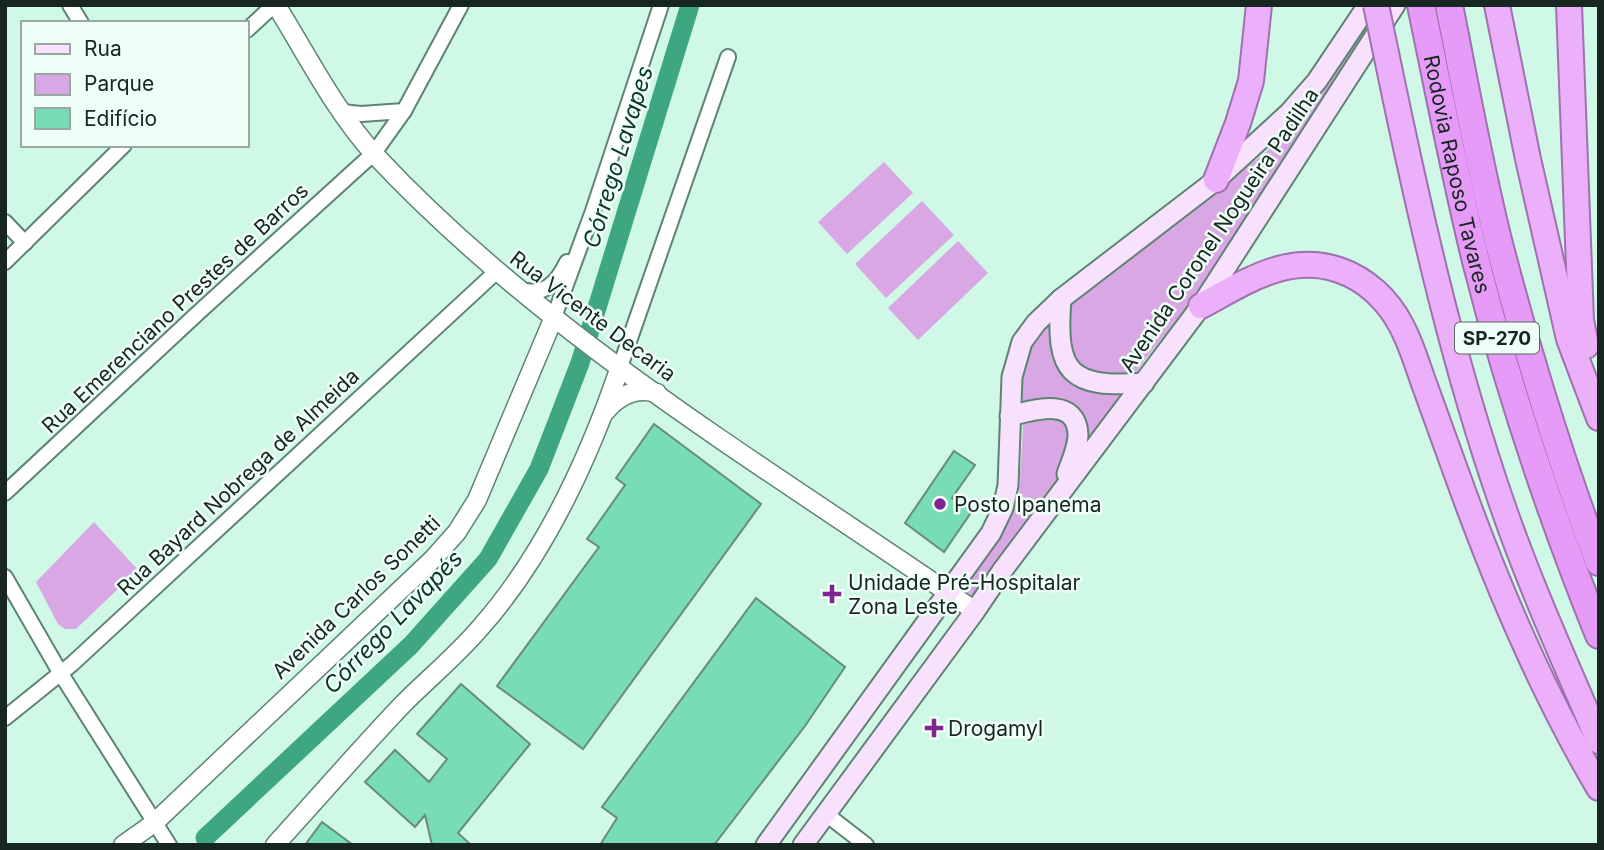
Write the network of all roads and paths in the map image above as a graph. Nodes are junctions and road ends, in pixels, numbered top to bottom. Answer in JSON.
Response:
{"nodes":[{"id":1,"x":69,"y":5,"type":"edge"},
{"id":2,"x":275,"y":5,"type":"edge"},
{"id":3,"x":461,"y":5,"type":"edge"},
{"id":4,"x":661,"y":5,"type":"edge"},
{"id":5,"x":1259,"y":5,"type":"edge"},
{"id":6,"x":1368,"y":5,"type":"edge"},
{"id":7,"x":1376,"y":5,"type":"edge"},
{"id":8,"x":1395,"y":5,"type":"edge"},
{"id":9,"x":1421,"y":5,"type":"edge"},
{"id":10,"x":1497,"y":5,"type":"edge"},
{"id":11,"x":1569,"y":5,"type":"edge"},
{"id":12,"x":1449,"y":9,"type":"edge"},
{"id":13,"x":80,"y":21,"type":"edge"},
{"id":14,"x":248,"y":29,"type":"edge"},
{"id":15,"x":728,"y":57,"type":"dead end"},
{"id":16,"x":404,"y":111,"type":"junction"},
{"id":17,"x":342,"y":112,"type":"junction"},
{"id":18,"x":122,"y":147,"type":"edge"},
{"id":19,"x":374,"y":153,"type":"junction"},
{"id":20,"x":1216,"y":180,"type":"junction"},
{"id":21,"x":593,"y":211,"type":"junction"},
{"id":22,"x":5,"y":222,"type":"edge"},
{"id":23,"x":24,"y":243,"type":"junction"},
{"id":24,"x":5,"y":262,"type":"edge"},
{"id":25,"x":496,"y":272,"type":"junction"},
{"id":26,"x":517,"y":288,"type":"junction"},
{"id":27,"x":1061,"y":299,"type":"junction"},
{"id":28,"x":1201,"y":306,"type":"junction"},
{"id":29,"x":561,"y":323,"type":"junction"},
{"id":30,"x":614,"y":363,"type":"junction"},
{"id":31,"x":1144,"y":383,"type":"junction"},
{"id":32,"x":658,"y":394,"type":"junction"},
{"id":33,"x":1599,"y":404,"type":"edge"},
{"id":34,"x":1010,"y":416,"type":"junction"},
{"id":35,"x":600,"y":417,"type":"junction"},
{"id":36,"x":1599,"y":418,"type":"edge"},
{"id":37,"x":1062,"y":490,"type":"junction"},
{"id":38,"x":5,"y":493,"type":"edge"},
{"id":39,"x":1599,"y":562,"type":"edge"},
{"id":40,"x":5,"y":577,"type":"edge"},
{"id":41,"x":949,"y":593,"type":"junction"},
{"id":42,"x":975,"y":611,"type":"junction"},
{"id":43,"x":1599,"y":635,"type":"edge"},
{"id":44,"x":61,"y":674,"type":"junction"},
{"id":45,"x":5,"y":718,"type":"edge"},
{"id":46,"x":1599,"y":741,"type":"edge"},
{"id":47,"x":1599,"y":788,"type":"edge"},
{"id":48,"x":826,"y":814,"type":"junction"},
{"id":49,"x":162,"y":834,"type":"edge"},
{"id":50,"x":122,"y":845,"type":"edge"},
{"id":51,"x":275,"y":845,"type":"edge"},
{"id":52,"x":766,"y":845,"type":"edge"},
{"id":53,"x":803,"y":845,"type":"edge"},
{"id":54,"x":866,"y":845,"type":"edge"}],
"edges":[{"from":1,"to":13,"type":"street"},
{"from":2,"to":14,"type":"street"},
{"from":2,"to":17,"type":"street","name":"Rua Vicente Decaria"},
{"from":3,"to":16,"type":"street","name":"Rua Emerenciano Prestes de Barros"},
{"from":4,"to":21,"type":"street","name":"Avenida Carlos Sonetti"},
{"from":5,"to":20,"type":"highway"},
{"from":6,"to":20,"type":"main road","name":"Avenida Coronel Nogueira Padilha"},
{"from":7,"to":46,"type":"highway","bridge":true},
{"from":8,"to":28,"type":"main road","name":"Avenida Coronel Nogueira Padilha"},
{"from":9,"to":43,"type":"highway","name":"Rodovia Raposo Tavares","number":"SP-270"},
{"from":10,"to":36,"type":"highway","number":"SP-270"},
{"from":11,"to":33,"type":"highway"},
{"from":12,"to":39,"type":"highway","name":"Rodovia Raposo Tavares","number":"SP-270"},
{"from":15,"to":30,"type":"street"},
{"from":16,"to":17,"type":"street"},
{"from":16,"to":19,"type":"street","name":"Rua Emerenciano Prestes de Barros"},
{"from":17,"to":19,"type":"street","name":"Rua Vicente Decaria"},
{"from":18,"to":23,"type":"street"},
{"from":19,"to":25,"type":"street","name":"Rua Vicente Decaria"},
{"from":19,"to":38,"type":"street","name":"Rua Emerenciano Prestes de Barros"},
{"from":20,"to":27,"type":"main road","name":"Avenida Coronel Nogueira Padilha"},
{"from":21,"to":26,"type":"street","name":"Avenida Carlos Sonetti"},
{"from":21,"to":29,"type":"street","name":"Avenida Carlos Sonetti"},
{"from":22,"to":23,"type":"street"},
{"from":23,"to":24,"type":"street"},
{"from":25,"to":26,"type":"street","name":"Rua Vicente Decaria"},
{"from":25,"to":44,"type":"street","name":"Rua Bayard Nobrega de Almeida"},
{"from":26,"to":29,"type":"street","name":"Rua Vicente Decaria"},
{"from":27,"to":31,"type":"main road"},
{"from":27,"to":34,"type":"main road","name":"Avenida Coronel Nogueira Padilha"},
{"from":28,"to":31,"type":"main road","name":"Avenida Coronel Nogueira Padilha"},
{"from":28,"to":47,"type":"highway"},
{"from":29,"to":30,"type":"street","name":"Rua Vicente Decaria"},
{"from":29,"to":49,"type":"street","name":"Avenida Carlos Sonetti"},
{"from":30,"to":32,"type":"street","name":"Rua Vicente Decaria"},
{"from":30,"to":35,"type":"street"},
{"from":31,"to":37,"type":"main road","name":"Avenida Coronel Nogueira Padilha"},
{"from":32,"to":35,"type":"street"},
{"from":32,"to":41,"type":"street","name":"Rua Vicente Decaria"},
{"from":34,"to":37,"type":"main road"},
{"from":34,"to":41,"type":"main road","name":"Avenida Coronel Nogueira Padilha"},
{"from":35,"to":51,"type":"street"},
{"from":37,"to":42,"type":"main road","name":"Avenida Coronel Nogueira Padilha"},
{"from":40,"to":44,"type":"street"},
{"from":41,"to":42,"type":"street"},
{"from":41,"to":52,"type":"main road","name":"Avenida Coronel Nogueira Padilha"},
{"from":42,"to":48,"type":"main road","name":"Avenida Coronel Nogueira Padilha"},
{"from":44,"to":45,"type":"street","name":"Rua Bayard Nobrega de Almeida"},
{"from":44,"to":49,"type":"street"},
{"from":48,"to":53,"type":"main road","name":"Avenida Coronel Nogueira Padilha"},
{"from":48,"to":54,"type":"street"},
{"from":49,"to":50,"type":"street","name":"Avenida Carlos Sonetti"}]}
